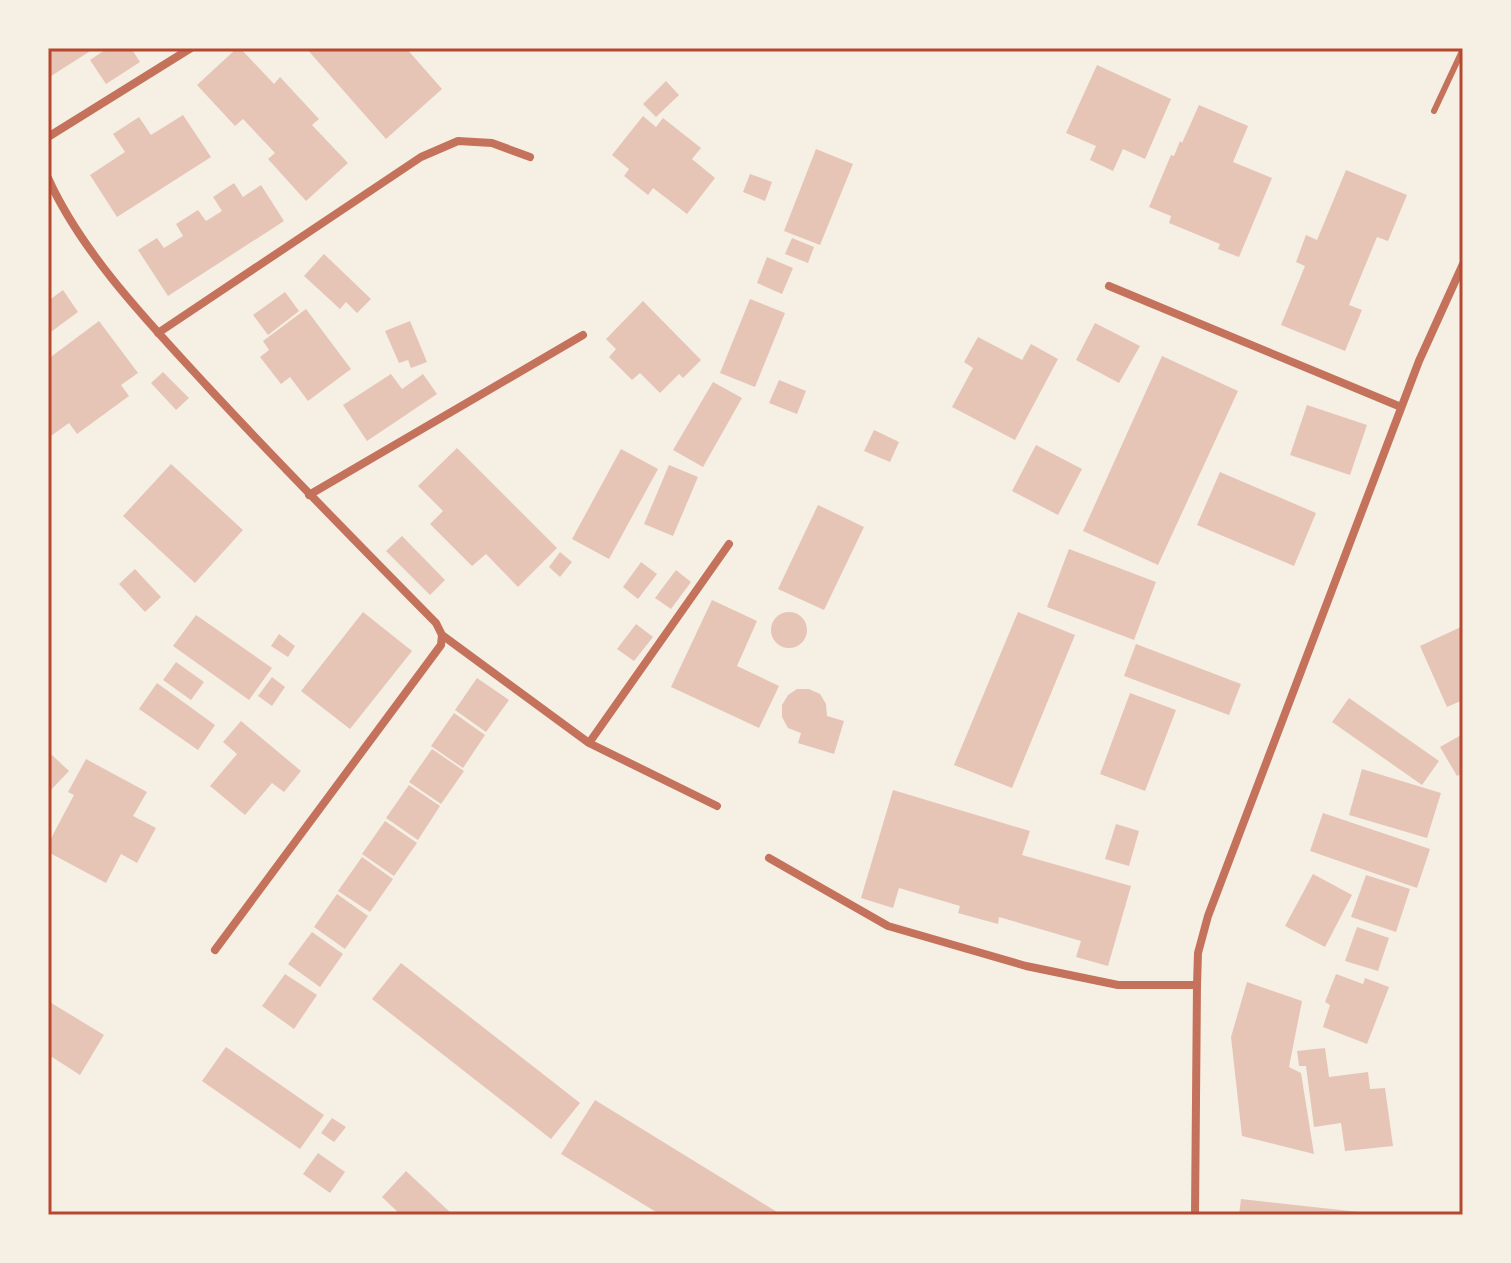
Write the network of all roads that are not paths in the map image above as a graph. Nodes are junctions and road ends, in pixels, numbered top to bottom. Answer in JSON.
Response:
{"nodes":[{"id":1,"x":191,"y":48,"type":"edge"},
{"id":2,"x":1463,"y":49,"type":"edge"},
{"id":3,"x":1434,"y":111,"type":"dead end"},
{"id":4,"x":48,"y":137,"type":"edge"},
{"id":5,"x":530,"y":157,"type":"dead end"},
{"id":6,"x":48,"y":178,"type":"edge"},
{"id":7,"x":1463,"y":264,"type":"edge"},
{"id":8,"x":1109,"y":286,"type":"dead end"},
{"id":9,"x":158,"y":333,"type":"junction"},
{"id":10,"x":583,"y":335,"type":"dead end"},
{"id":11,"x":1401,"y":407,"type":"junction"},
{"id":12,"x":309,"y":495,"type":"junction"},
{"id":13,"x":729,"y":544,"type":"dead end"},
{"id":14,"x":442,"y":635,"type":"junction"},
{"id":15,"x":589,"y":743,"type":"junction"},
{"id":16,"x":717,"y":806,"type":"dead end"},
{"id":17,"x":769,"y":858,"type":"dead end"},
{"id":18,"x":215,"y":950,"type":"dead end"},
{"id":19,"x":1197,"y":985,"type":"junction"},
{"id":20,"x":1195,"y":1215,"type":"edge"}],
"edges":[{"from":1,"to":4,"type":"street"},
{"from":2,"to":3,"type":"lane"},
{"from":5,"to":9,"type":"street"},
{"from":6,"to":9,"type":"street"},
{"from":7,"to":11,"type":"street"},
{"from":8,"to":11,"type":"street"},
{"from":9,"to":12,"type":"street"},
{"from":10,"to":12,"type":"street"},
{"from":11,"to":19,"type":"street"},
{"from":12,"to":14,"type":"street"},
{"from":13,"to":15,"type":"street"},
{"from":14,"to":15,"type":"street"},
{"from":14,"to":18,"type":"street"},
{"from":15,"to":16,"type":"street"},
{"from":17,"to":19,"type":"street"},
{"from":19,"to":20,"type":"street"}]}
